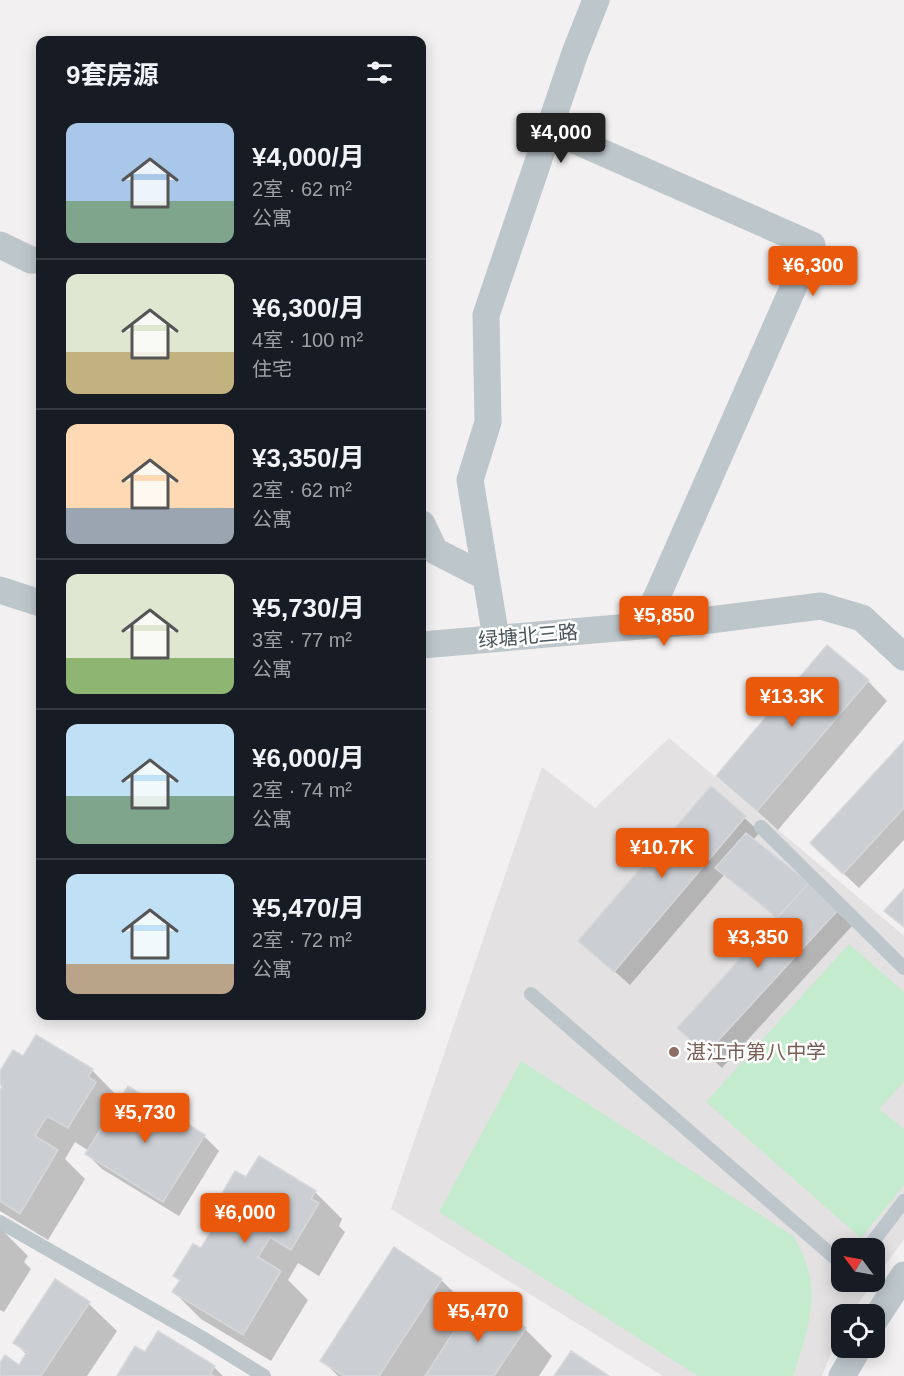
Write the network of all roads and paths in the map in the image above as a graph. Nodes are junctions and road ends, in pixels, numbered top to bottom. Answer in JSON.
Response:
{"nodes":[{"id":1,"x":596,"y":0,"type":"edge"},
{"id":2,"x":549,"y":129,"type":"junction"},
{"id":3,"x":0,"y":245,"type":"edge"},
{"id":4,"x":36,"y":260,"type":"edge"},
{"id":5,"x":426,"y":532,"type":"edge"},
{"id":6,"x":486,"y":577,"type":"junction"},
{"id":7,"x":0,"y":590,"type":"edge"},
{"id":8,"x":36,"y":602,"type":"edge"},
{"id":9,"x":644,"y":626,"type":"junction"},
{"id":10,"x":496,"y":638,"type":"junction"},
{"id":11,"x":426,"y":645,"type":"edge"},
{"id":12,"x":904,"y":657,"type":"edge"},
{"id":13,"x":761,"y":827,"type":"dead end"},
{"id":14,"x":904,"y":968,"type":"edge"},
{"id":15,"x":531,"y":994,"type":"dead end"},
{"id":16,"x":904,"y":1201,"type":"edge"},
{"id":17,"x":0,"y":1222,"type":"edge"},
{"id":18,"x":876,"y":1238,"type":"edge"},
{"id":19,"x":831,"y":1254,"type":"edge"},
{"id":20,"x":904,"y":1275,"type":"edge"},
{"id":21,"x":885,"y":1304,"type":"edge"},
{"id":22,"x":853,"y":1358,"type":"edge"},
{"id":23,"x":264,"y":1376,"type":"edge"},
{"id":24,"x":842,"y":1376,"type":"edge"}],
"edges":[{"from":1,"to":2,"type":"street"},
{"from":2,"to":6,"type":"street"},
{"from":2,"to":9,"type":"street"},
{"from":3,"to":4,"type":"street"},
{"from":5,"to":6,"type":"street"},
{"from":6,"to":10,"type":"street"},
{"from":7,"to":8,"type":"street"},
{"from":9,"to":10,"type":"street","name":"绿塘北三路"},
{"from":9,"to":12,"type":"street","name":"绿塘北三路"},
{"from":10,"to":11,"type":"street","name":"绿塘北三路"},
{"from":13,"to":14,"type":"lane"},
{"from":15,"to":19,"type":"lane"},
{"from":16,"to":18,"type":"lane"},
{"from":17,"to":23,"type":"lane"},
{"from":20,"to":21,"type":"street"},
{"from":22,"to":24,"type":"street"}]}
